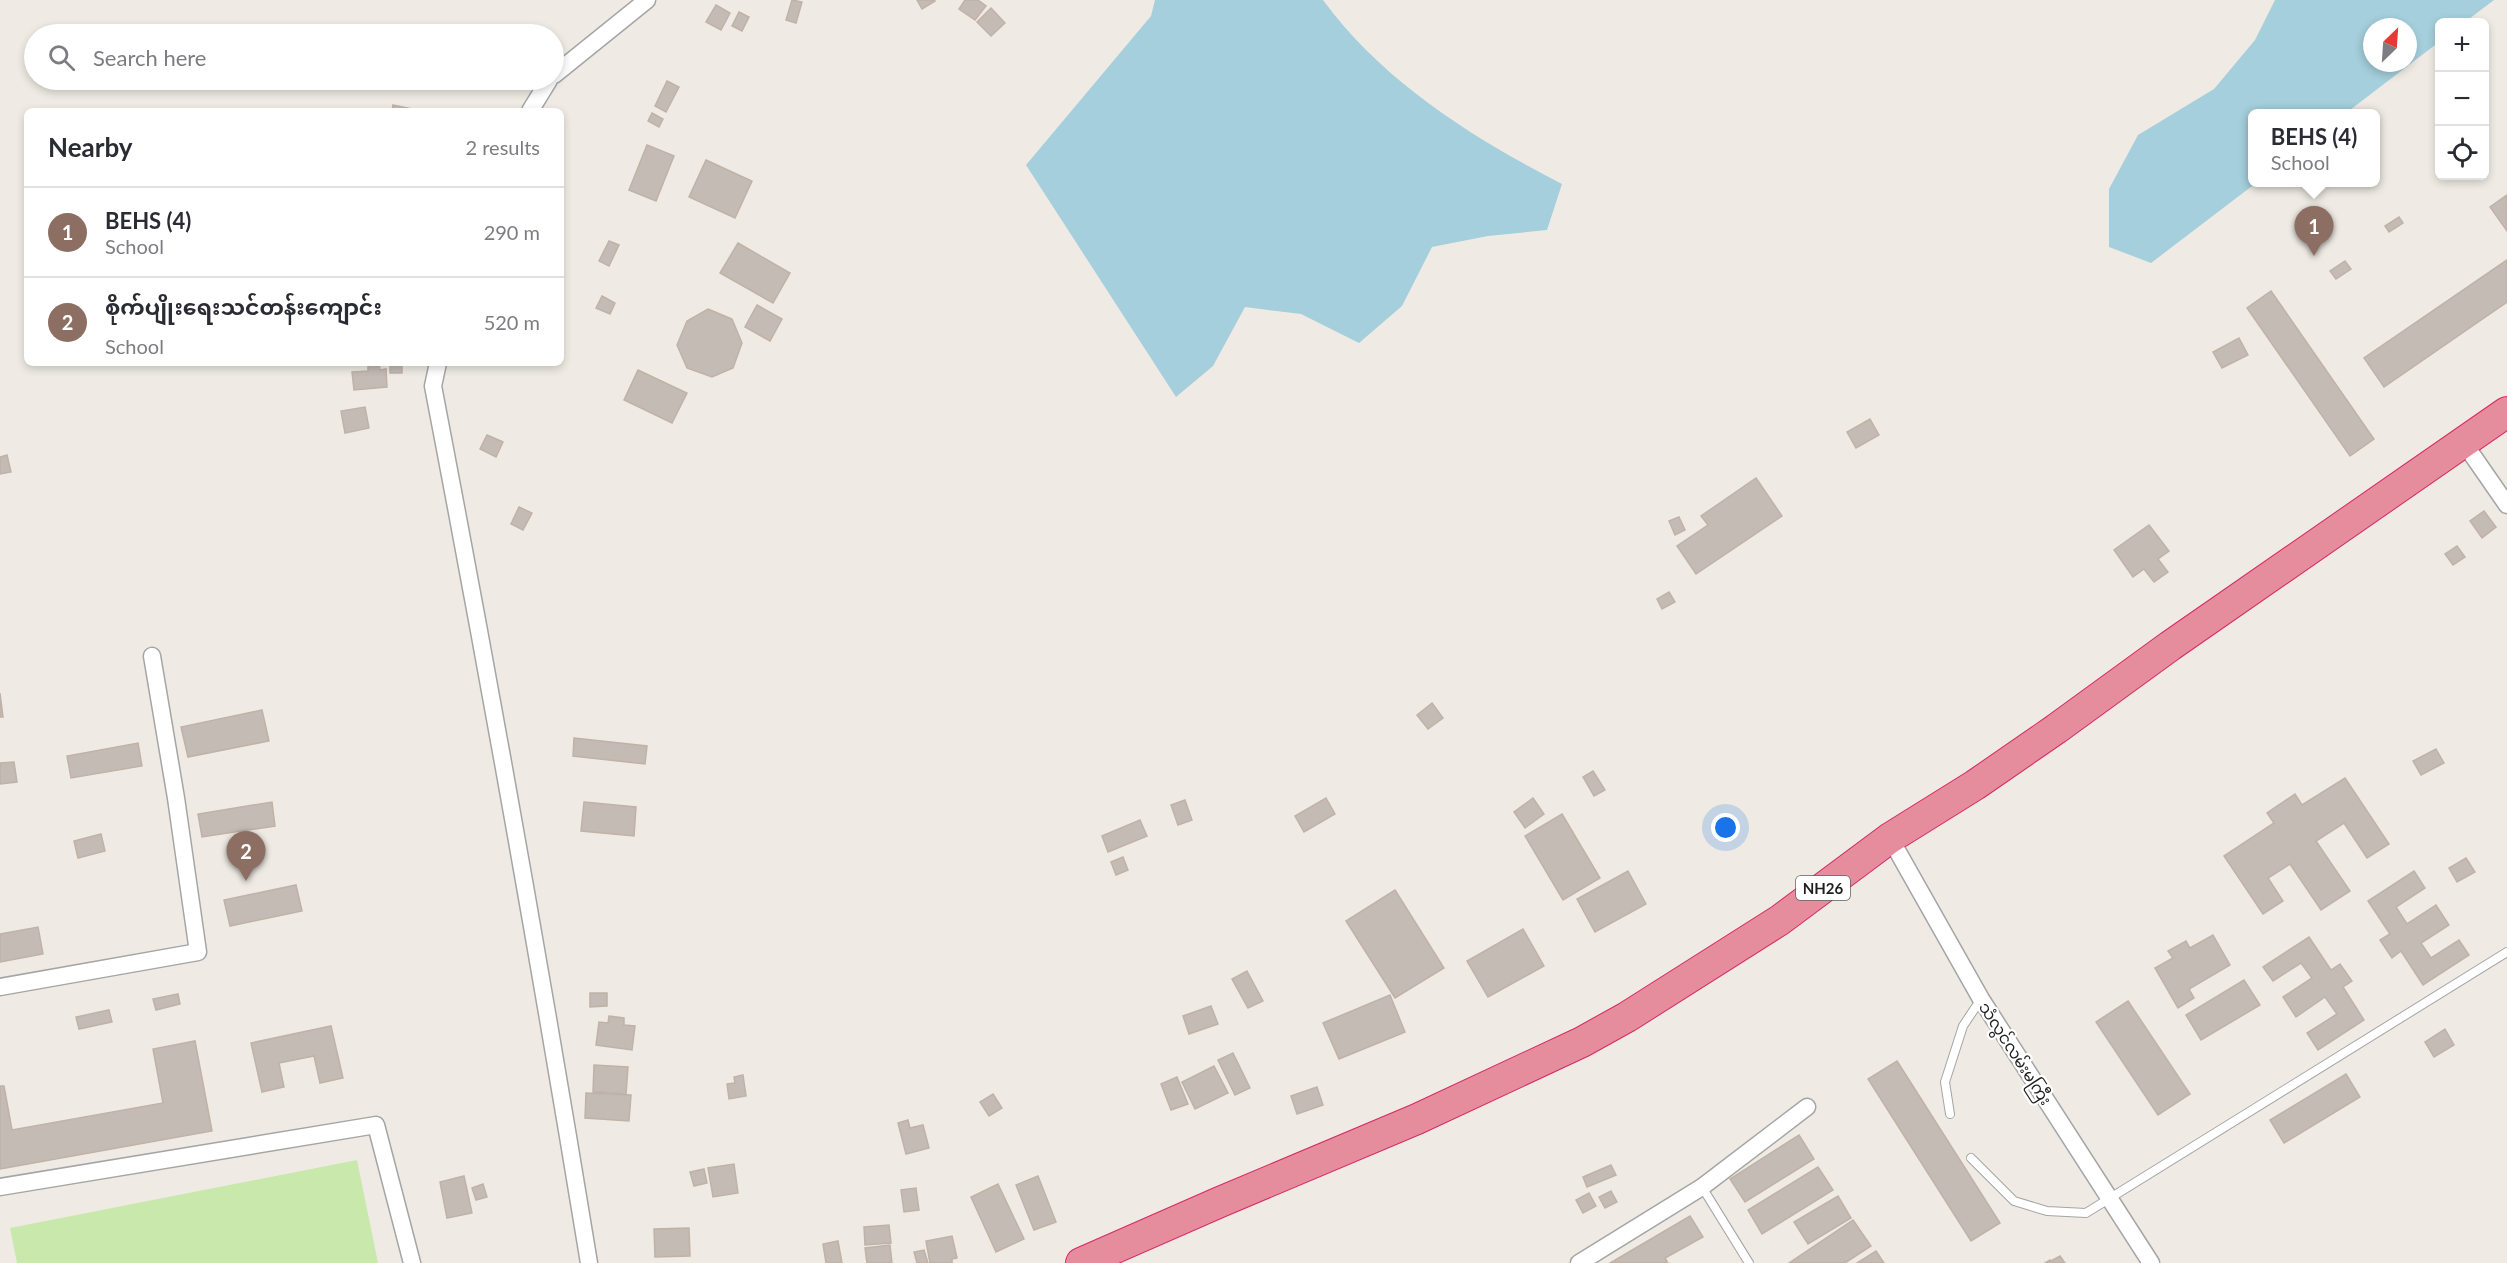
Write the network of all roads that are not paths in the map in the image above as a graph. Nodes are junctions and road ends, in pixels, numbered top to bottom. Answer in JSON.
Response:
{"nodes":[{"id":1,"x":648,"y":0,"type":"edge"},
{"id":2,"x":564,"y":67,"type":"edge"},
{"id":3,"x":543,"y":90,"type":"edge"},
{"id":4,"x":532,"y":108,"type":"edge"},
{"id":5,"x":437,"y":366,"type":"edge"},
{"id":6,"x":2507,"y":412,"type":"edge"},
{"id":7,"x":2464,"y":443,"type":"junction"},
{"id":8,"x":2507,"y":505,"type":"edge"},
{"id":9,"x":152,"y":656,"type":"dead end"},
{"id":10,"x":1890,"y":838,"type":"junction"},
{"id":11,"x":2507,"y":952,"type":"edge"},
{"id":12,"x":0,"y":987,"type":"edge"},
{"id":13,"x":1981,"y":999,"type":"junction"},
{"id":14,"x":1806,"y":1107,"type":"dead end"},
{"id":15,"x":1950,"y":1114,"type":"dead end"},
{"id":16,"x":1971,"y":1158,"type":"dead end"},
{"id":17,"x":0,"y":1187,"type":"edge"},
{"id":18,"x":1702,"y":1187,"type":"junction"},
{"id":19,"x":2110,"y":1198,"type":"junction"},
{"id":20,"x":1120,"y":1255,"type":"edge"},
{"id":21,"x":412,"y":1263,"type":"edge"},
{"id":22,"x":589,"y":1263,"type":"edge"},
{"id":23,"x":1081,"y":1263,"type":"edge"},
{"id":24,"x":1579,"y":1263,"type":"edge"},
{"id":25,"x":1749,"y":1263,"type":"edge"},
{"id":26,"x":2151,"y":1263,"type":"edge"}],
"edges":[{"from":1,"to":2,"type":"street"},
{"from":3,"to":4,"type":"street"},
{"from":5,"to":22,"type":"street"},
{"from":6,"to":7,"type":"highway","number":"NH26"},
{"from":7,"to":8,"type":"street"},
{"from":7,"to":10,"type":"highway","number":"NH26"},
{"from":9,"to":12,"type":"street"},
{"from":10,"to":13,"type":"street","name":"သံလွင်လမ်းမကြီး"},
{"from":10,"to":20,"type":"highway","number":"NH26"},
{"from":11,"to":19,"type":"lane"},
{"from":13,"to":15,"type":"lane"},
{"from":13,"to":19,"type":"street","name":"သံလွင်လမ်းမကြီး"},
{"from":14,"to":18,"type":"street"},
{"from":16,"to":19,"type":"lane"},
{"from":17,"to":21,"type":"street"},
{"from":18,"to":24,"type":"street"},
{"from":18,"to":25,"type":"lane"},
{"from":19,"to":26,"type":"street","name":"သံလွင်လမ်းမကြီး"},
{"from":20,"to":23,"type":"highway","number":"NH26"}]}
